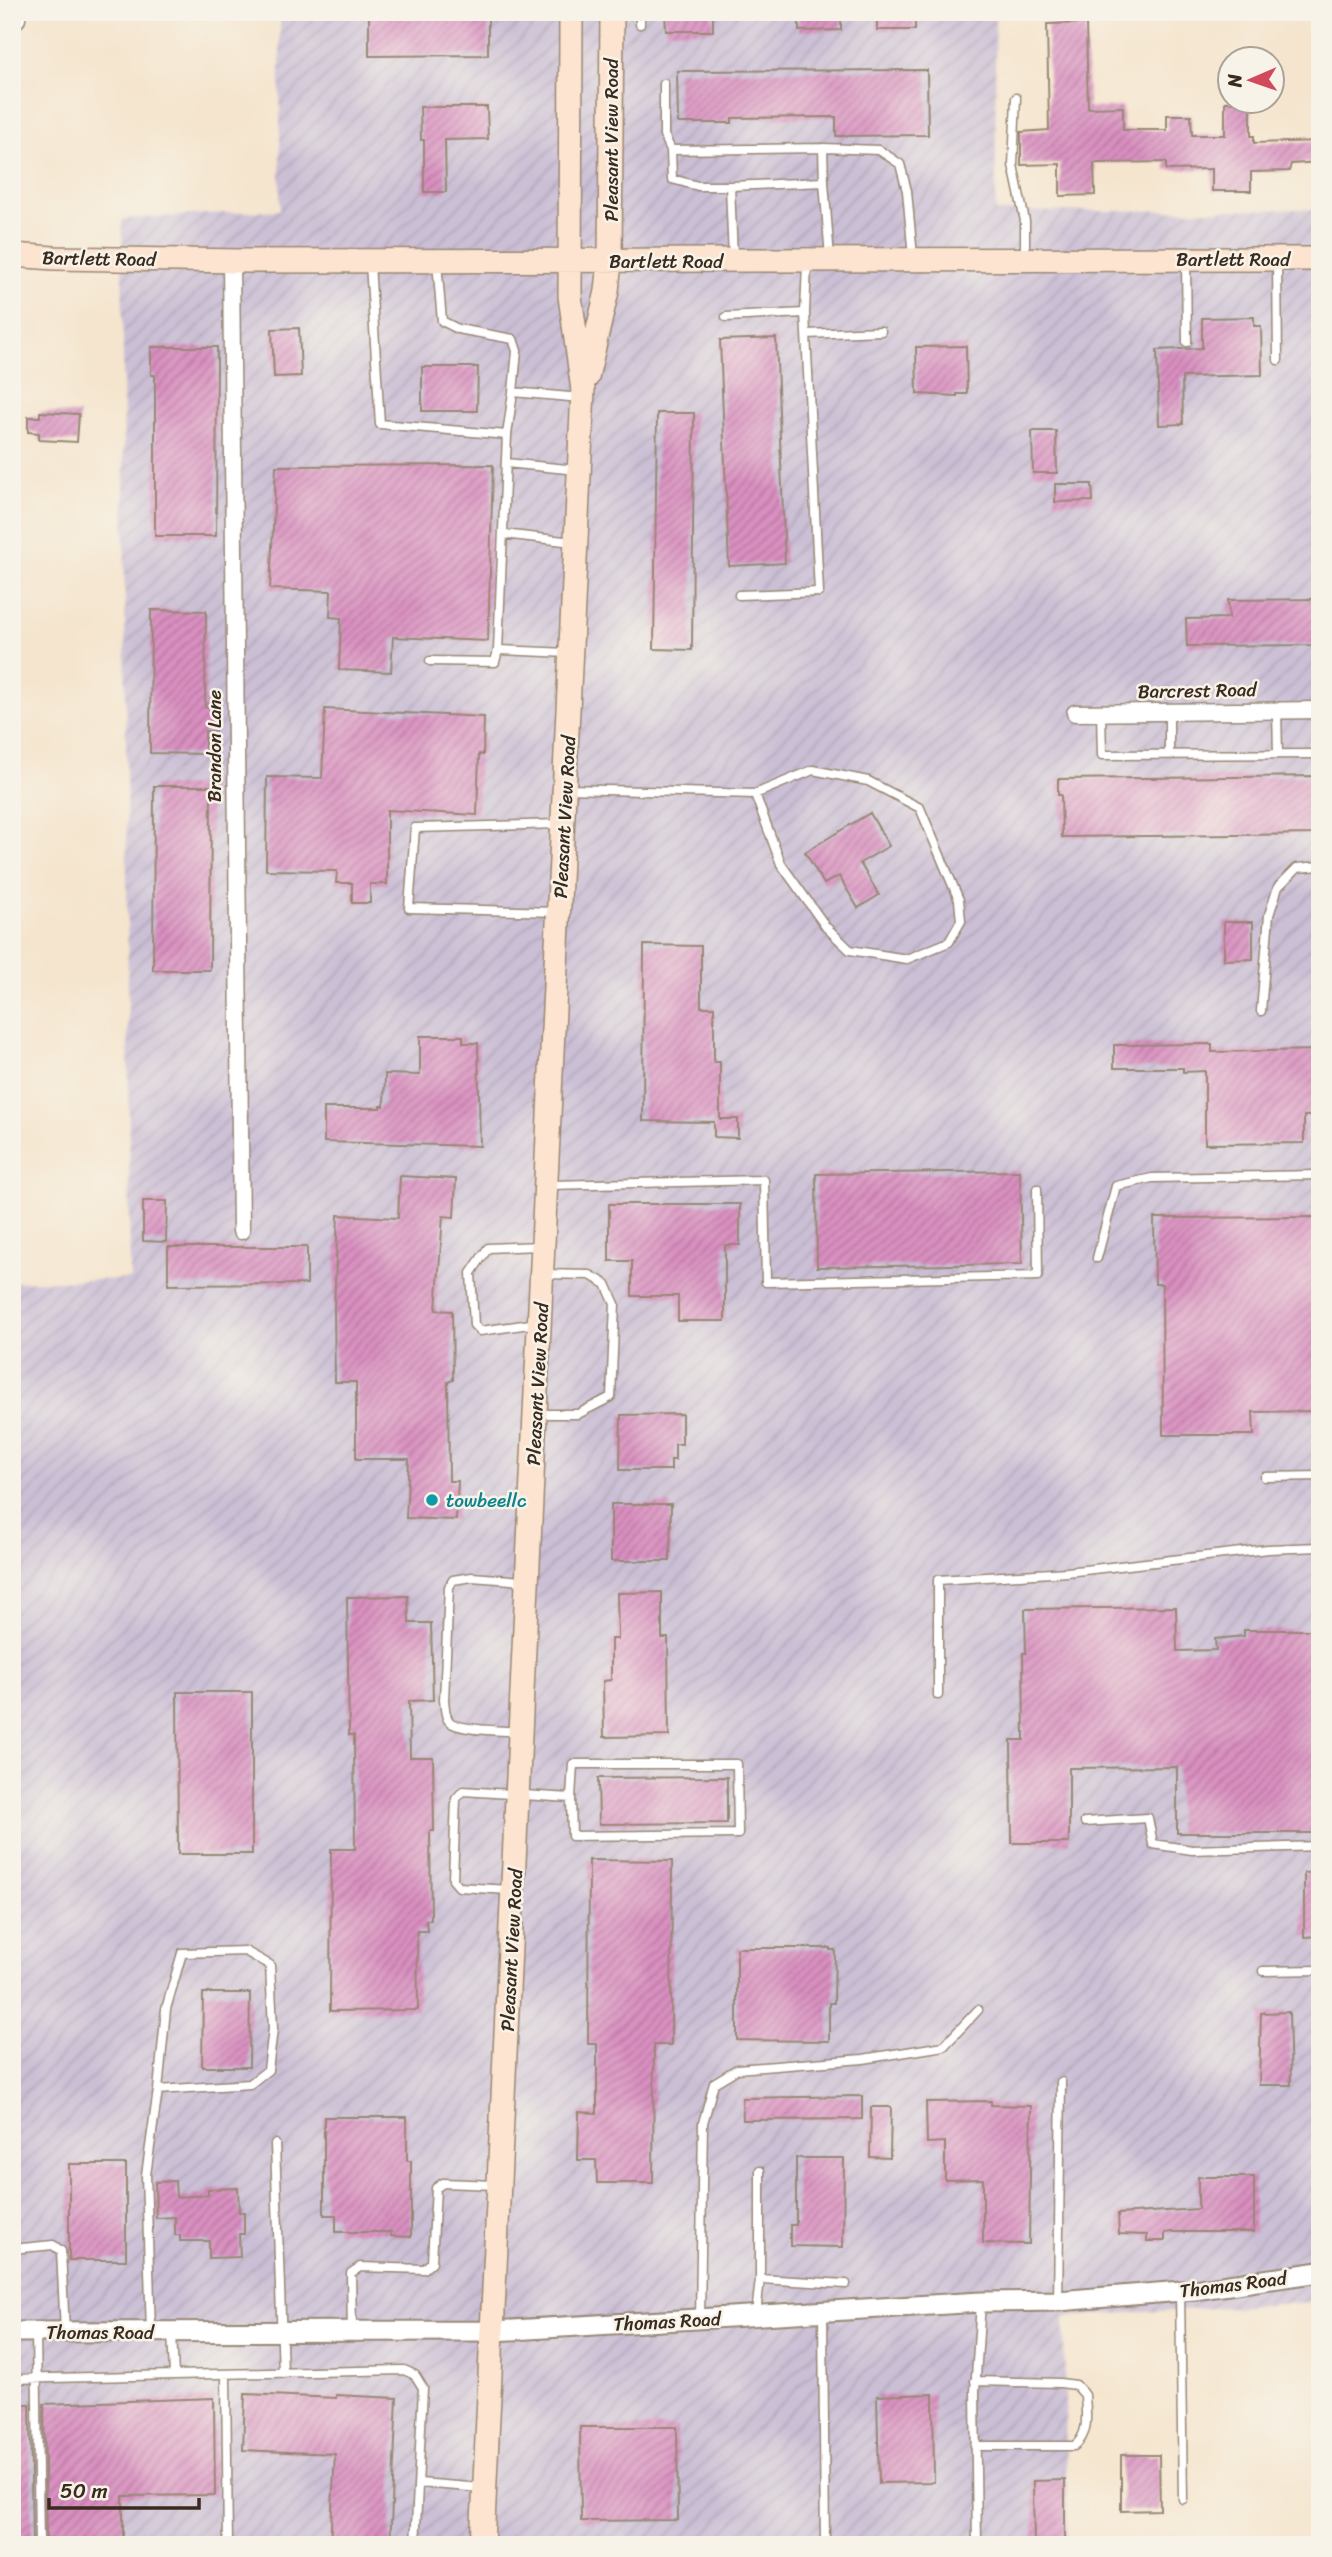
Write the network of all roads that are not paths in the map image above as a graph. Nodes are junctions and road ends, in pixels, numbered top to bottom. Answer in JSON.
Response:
{"nodes":[{"id":1,"x":17,"y":12,"type":"edge"},
{"id":2,"x":571,"y":12,"type":"edge"},
{"id":3,"x":612,"y":12,"type":"edge"},
{"id":4,"x":640,"y":12,"type":"edge"},
{"id":5,"x":12,"y":23,"type":"edge"},
{"id":6,"x":640,"y":24,"type":"dead end"},
{"id":7,"x":664,"y":84,"type":"dead end"},
{"id":8,"x":1016,"y":98,"type":"dead end"},
{"id":9,"x":822,"y":148,"type":"junction"},
{"id":10,"x":671,"y":150,"type":"junction"},
{"id":11,"x":824,"y":182,"type":"junction"},
{"id":12,"x":730,"y":186,"type":"junction"},
{"id":13,"x":12,"y":255,"type":"edge"},
{"id":14,"x":1186,"y":259,"type":"junction"},
{"id":15,"x":1277,"y":259,"type":"junction"},
{"id":16,"x":1320,"y":259,"type":"edge"},
{"id":17,"x":818,"y":260,"type":"junction"},
{"id":18,"x":913,"y":260,"type":"junction"},
{"id":19,"x":1026,"y":260,"type":"junction"},
{"id":20,"x":231,"y":261,"type":"junction"},
{"id":21,"x":370,"y":261,"type":"junction"},
{"id":22,"x":437,"y":261,"type":"junction"},
{"id":23,"x":570,"y":261,"type":"junction"},
{"id":24,"x":610,"y":261,"type":"junction"},
{"id":25,"x":733,"y":261,"type":"junction"},
{"id":26,"x":805,"y":313,"type":"junction"},
{"id":27,"x":726,"y":317,"type":"dead end"},
{"id":28,"x":881,"y":331,"type":"dead end"},
{"id":29,"x":807,"y":334,"type":"junction"},
{"id":30,"x":1186,"y":342,"type":"dead end"},
{"id":31,"x":1278,"y":360,"type":"dead end"},
{"id":32,"x":513,"y":391,"type":"junction"},
{"id":33,"x":583,"y":394,"type":"junction"},
{"id":34,"x":507,"y":435,"type":"junction"},
{"id":35,"x":506,"y":463,"type":"junction"},
{"id":36,"x":580,"y":470,"type":"junction"},
{"id":37,"x":503,"y":534,"type":"junction"},
{"id":38,"x":576,"y":542,"type":"junction"},
{"id":39,"x":739,"y":595,"type":"dead end"},
{"id":40,"x":498,"y":650,"type":"junction"},
{"id":41,"x":571,"y":653,"type":"junction"},
{"id":42,"x":430,"y":661,"type":"dead end"},
{"id":43,"x":1277,"y":710,"type":"junction"},
{"id":44,"x":1320,"y":710,"type":"edge"},
{"id":45,"x":1169,"y":711,"type":"junction"},
{"id":46,"x":1101,"y":712,"type":"junction"},
{"id":47,"x":1075,"y":713,"type":"dead end"},
{"id":48,"x":1169,"y":754,"type":"junction"},
{"id":49,"x":1278,"y":754,"type":"junction"},
{"id":50,"x":1320,"y":754,"type":"edge"},
{"id":51,"x":565,"y":789,"type":"junction"},
{"id":52,"x":755,"y":794,"type":"junction"},
{"id":53,"x":563,"y":824,"type":"junction"},
{"id":54,"x":1320,"y":866,"type":"edge"},
{"id":55,"x":559,"y":912,"type":"junction"},
{"id":56,"x":1261,"y":1011,"type":"dead end"},
{"id":57,"x":1320,"y":1175,"type":"edge"},
{"id":58,"x":547,"y":1185,"type":"junction"},
{"id":59,"x":1037,"y":1189,"type":"dead end"},
{"id":60,"x":240,"y":1231,"type":"dead end"},
{"id":61,"x":544,"y":1246,"type":"junction"},
{"id":62,"x":1097,"y":1258,"type":"dead end"},
{"id":63,"x":542,"y":1273,"type":"junction"},
{"id":64,"x":540,"y":1323,"type":"junction"},
{"id":65,"x":536,"y":1414,"type":"junction"},
{"id":66,"x":1320,"y":1476,"type":"edge"},
{"id":67,"x":1265,"y":1477,"type":"dead end"},
{"id":68,"x":1320,"y":1546,"type":"edge"},
{"id":69,"x":528,"y":1581,"type":"junction"},
{"id":70,"x":938,"y":1695,"type":"dead end"},
{"id":71,"x":521,"y":1732,"type":"junction"},
{"id":72,"x":518,"y":1796,"type":"junction"},
{"id":73,"x":571,"y":1798,"type":"junction"},
{"id":74,"x":1085,"y":1822,"type":"dead end"},
{"id":75,"x":1320,"y":1846,"type":"edge"},
{"id":76,"x":514,"y":1890,"type":"junction"},
{"id":77,"x":1320,"y":1970,"type":"edge"},
{"id":78,"x":1263,"y":1971,"type":"dead end"},
{"id":79,"x":978,"y":2010,"type":"dead end"},
{"id":80,"x":1061,"y":2082,"type":"dead end"},
{"id":81,"x":158,"y":2090,"type":"junction"},
{"id":82,"x":275,"y":2144,"type":"dead end"},
{"id":83,"x":760,"y":2171,"type":"dead end"},
{"id":84,"x":500,"y":2185,"type":"junction"},
{"id":85,"x":12,"y":2249,"type":"edge"},
{"id":86,"x":1320,"y":2272,"type":"edge"},
{"id":87,"x":760,"y":2279,"type":"junction"},
{"id":88,"x":846,"y":2284,"type":"dead end"},
{"id":89,"x":1180,"y":2291,"type":"junction"},
{"id":90,"x":1058,"y":2301,"type":"junction"},
{"id":91,"x":981,"y":2302,"type":"junction"},
{"id":92,"x":823,"y":2312,"type":"junction"},
{"id":93,"x":756,"y":2315,"type":"junction"},
{"id":94,"x":700,"y":2319,"type":"junction"},
{"id":95,"x":352,"y":2331,"type":"junction"},
{"id":96,"x":494,"y":2331,"type":"junction"},
{"id":97,"x":12,"y":2332,"type":"edge"},
{"id":98,"x":36,"y":2332,"type":"junction"},
{"id":99,"x":65,"y":2332,"type":"junction"},
{"id":100,"x":151,"y":2332,"type":"junction"},
{"id":101,"x":172,"y":2332,"type":"junction"},
{"id":102,"x":283,"y":2332,"type":"junction"},
{"id":103,"x":283,"y":2373,"type":"junction"},
{"id":104,"x":174,"y":2375,"type":"junction"},
{"id":105,"x":226,"y":2375,"type":"junction"},
{"id":106,"x":12,"y":2379,"type":"edge"},
{"id":107,"x":37,"y":2379,"type":"junction"},
{"id":108,"x":975,"y":2381,"type":"junction"},
{"id":109,"x":975,"y":2446,"type":"junction"},
{"id":110,"x":419,"y":2483,"type":"junction"},
{"id":111,"x":485,"y":2488,"type":"junction"},
{"id":112,"x":1183,"y":2499,"type":"dead end"},
{"id":113,"x":38,"y":2545,"type":"edge"},
{"id":114,"x":228,"y":2545,"type":"edge"},
{"id":115,"x":415,"y":2545,"type":"edge"},
{"id":116,"x":482,"y":2545,"type":"edge"},
{"id":117,"x":825,"y":2545,"type":"edge"},
{"id":118,"x":977,"y":2545,"type":"edge"}],
"edges":[{"from":1,"to":5,"type":"street"},
{"from":2,"to":23,"type":"main road","name":"Pleasant View Road"},
{"from":3,"to":24,"type":"main road","name":"Pleasant View Road"},
{"from":4,"to":6,"type":"lane"},
{"from":7,"to":10,"type":"lane"},
{"from":8,"to":19,"type":"lane"},
{"from":9,"to":10,"type":"lane"},
{"from":9,"to":11,"type":"lane"},
{"from":9,"to":18,"type":"lane"},
{"from":10,"to":12,"type":"lane"},
{"from":11,"to":12,"type":"lane"},
{"from":11,"to":17,"type":"lane"},
{"from":12,"to":25,"type":"lane"},
{"from":13,"to":20,"type":"main road","name":"Bartlett Road"},
{"from":14,"to":15,"type":"main road","name":"Bartlett Road"},
{"from":14,"to":19,"type":"main road","name":"Bartlett Road"},
{"from":14,"to":30,"type":"lane"},
{"from":15,"to":16,"type":"main road","name":"Bartlett Road"},
{"from":15,"to":31,"type":"lane"},
{"from":17,"to":18,"type":"main road","name":"Bartlett Road"},
{"from":17,"to":25,"type":"main road","name":"Bartlett Road"},
{"from":17,"to":26,"type":"lane"},
{"from":18,"to":19,"type":"main road","name":"Bartlett Road"},
{"from":20,"to":21,"type":"main road","name":"Bartlett Road"},
{"from":20,"to":60,"type":"street","name":"Brandon Lane"},
{"from":21,"to":22,"type":"main road","name":"Bartlett Road"},
{"from":21,"to":34,"type":"lane"},
{"from":22,"to":23,"type":"main road","name":"Bartlett Road"},
{"from":22,"to":32,"type":"lane"},
{"from":23,"to":24,"type":"main road","name":"Bartlett Road"},
{"from":23,"to":33,"type":"main road","name":"Pleasant View Road"},
{"from":24,"to":25,"type":"main road","name":"Bartlett Road"},
{"from":24,"to":33,"type":"main road","name":"Pleasant View Road"},
{"from":26,"to":27,"type":"lane"},
{"from":26,"to":29,"type":"lane"},
{"from":28,"to":29,"type":"lane"},
{"from":29,"to":39,"type":"lane"},
{"from":32,"to":33,"type":"lane"},
{"from":32,"to":34,"type":"lane"},
{"from":33,"to":36,"type":"main road","name":"Pleasant View Road"},
{"from":34,"to":35,"type":"lane"},
{"from":35,"to":36,"type":"lane"},
{"from":35,"to":37,"type":"lane"},
{"from":36,"to":38,"type":"main road","name":"Pleasant View Road"},
{"from":37,"to":38,"type":"lane"},
{"from":37,"to":40,"type":"lane"},
{"from":38,"to":41,"type":"main road","name":"Pleasant View Road"},
{"from":40,"to":41,"type":"lane"},
{"from":40,"to":42,"type":"lane"},
{"from":41,"to":51,"type":"main road","name":"Pleasant View Road"},
{"from":43,"to":44,"type":"street","name":"Barcrest Road"},
{"from":43,"to":45,"type":"street","name":"Barcrest Road"},
{"from":43,"to":49,"type":"lane"},
{"from":45,"to":46,"type":"street","name":"Barcrest Road"},
{"from":45,"to":48,"type":"lane"},
{"from":46,"to":47,"type":"street","name":"Barcrest Road"},
{"from":46,"to":48,"type":"lane"},
{"from":48,"to":49,"type":"lane"},
{"from":49,"to":50,"type":"lane"},
{"from":51,"to":52,"type":"lane"},
{"from":51,"to":53,"type":"main road","name":"Pleasant View Road"},
{"from":52,"to":52,"type":"lane"},
{"from":53,"to":55,"type":"main road","name":"Pleasant View Road"},
{"from":53,"to":55,"type":"lane"},
{"from":54,"to":56,"type":"lane"},
{"from":55,"to":58,"type":"main road","name":"Pleasant View Road"},
{"from":57,"to":62,"type":"lane"},
{"from":58,"to":59,"type":"lane"},
{"from":58,"to":61,"type":"main road","name":"Pleasant View Road"},
{"from":61,"to":63,"type":"main road","name":"Pleasant View Road"},
{"from":61,"to":64,"type":"lane"},
{"from":63,"to":64,"type":"main road","name":"Pleasant View Road"},
{"from":63,"to":65,"type":"lane"},
{"from":64,"to":65,"type":"main road","name":"Pleasant View Road"},
{"from":65,"to":69,"type":"main road","name":"Pleasant View Road"},
{"from":66,"to":67,"type":"lane"},
{"from":68,"to":70,"type":"lane"},
{"from":69,"to":71,"type":"main road","name":"Pleasant View Road"},
{"from":69,"to":71,"type":"lane"},
{"from":71,"to":72,"type":"main road","name":"Pleasant View Road"},
{"from":72,"to":73,"type":"lane"},
{"from":72,"to":76,"type":"main road","name":"Pleasant View Road"},
{"from":72,"to":76,"type":"lane"},
{"from":73,"to":73,"type":"lane"},
{"from":74,"to":75,"type":"lane"},
{"from":76,"to":84,"type":"main road","name":"Pleasant View Road"},
{"from":77,"to":78,"type":"lane"},
{"from":79,"to":94,"type":"lane"},
{"from":80,"to":90,"type":"lane"},
{"from":81,"to":81,"type":"lane"},
{"from":81,"to":100,"type":"lane"},
{"from":82,"to":102,"type":"lane"},
{"from":83,"to":87,"type":"lane"},
{"from":84,"to":95,"type":"lane"},
{"from":84,"to":96,"type":"main road","name":"Pleasant View Road"},
{"from":85,"to":99,"type":"lane"},
{"from":86,"to":89,"type":"street","name":"Thomas Road"},
{"from":87,"to":88,"type":"lane"},
{"from":87,"to":93,"type":"lane"},
{"from":89,"to":90,"type":"street","name":"Thomas Road"},
{"from":89,"to":112,"type":"lane"},
{"from":90,"to":91,"type":"street","name":"Thomas Road"},
{"from":91,"to":92,"type":"street","name":"Thomas Road"},
{"from":91,"to":108,"type":"lane"},
{"from":92,"to":93,"type":"street","name":"Thomas Road"},
{"from":92,"to":117,"type":"lane"},
{"from":93,"to":94,"type":"street","name":"Thomas Road"},
{"from":94,"to":96,"type":"street","name":"Thomas Road"},
{"from":95,"to":96,"type":"street","name":"Thomas Road"},
{"from":95,"to":102,"type":"street","name":"Thomas Road"},
{"from":96,"to":111,"type":"main road","name":"Pleasant View Road"},
{"from":97,"to":98,"type":"street","name":"Thomas Road"},
{"from":98,"to":99,"type":"street","name":"Thomas Road"},
{"from":98,"to":107,"type":"lane"},
{"from":99,"to":100,"type":"street","name":"Thomas Road"},
{"from":100,"to":101,"type":"street","name":"Thomas Road"},
{"from":101,"to":102,"type":"street","name":"Thomas Road"},
{"from":101,"to":104,"type":"lane"},
{"from":102,"to":103,"type":"lane"},
{"from":103,"to":105,"type":"lane"},
{"from":103,"to":110,"type":"lane"},
{"from":104,"to":105,"type":"lane"},
{"from":104,"to":107,"type":"lane"},
{"from":105,"to":114,"type":"lane"},
{"from":106,"to":107,"type":"lane"},
{"from":107,"to":113,"type":"lane"},
{"from":108,"to":109,"type":"lane"},
{"from":108,"to":109,"type":"lane"},
{"from":109,"to":118,"type":"lane"},
{"from":110,"to":111,"type":"lane"},
{"from":110,"to":115,"type":"lane"},
{"from":111,"to":116,"type":"main road","name":"Pleasant View Road"}]}
